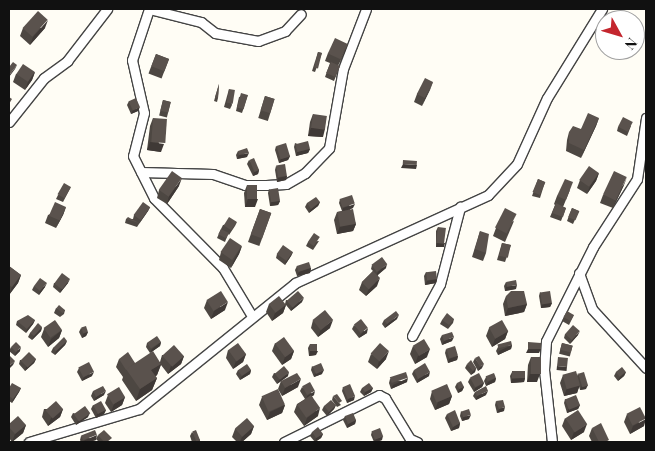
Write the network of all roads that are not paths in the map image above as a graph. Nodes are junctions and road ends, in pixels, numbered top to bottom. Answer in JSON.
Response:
{"nodes":[{"id":1,"x":107,"y":9,"type":"edge"},
{"id":2,"x":149,"y":9,"type":"edge"},
{"id":3,"x":366,"y":9,"type":"edge"},
{"id":4,"x":602,"y":9,"type":"edge"},
{"id":5,"x":301,"y":14,"type":"dead end"},
{"id":6,"x":646,"y":118,"type":"edge"},
{"id":7,"x":9,"y":122,"type":"edge"},
{"id":8,"x":141,"y":172,"type":"junction"},
{"id":9,"x":460,"y":207,"type":"junction"},
{"id":10,"x":579,"y":273,"type":"junction"},
{"id":11,"x":252,"y":316,"type":"junction"},
{"id":12,"x":412,"y":336,"type":"dead end"},
{"id":13,"x":646,"y":368,"type":"edge"},
{"id":14,"x":29,"y":442,"type":"edge"},
{"id":15,"x":284,"y":442,"type":"edge"},
{"id":16,"x":417,"y":442,"type":"edge"},
{"id":17,"x":552,"y":442,"type":"edge"}],
"edges":[{"from":1,"to":7,"type":"street"},
{"from":2,"to":5,"type":"street"},
{"from":2,"to":8,"type":"street"},
{"from":3,"to":8,"type":"street"},
{"from":4,"to":9,"type":"street"},
{"from":6,"to":10,"type":"street"},
{"from":8,"to":11,"type":"street"},
{"from":9,"to":11,"type":"street"},
{"from":9,"to":12,"type":"street"},
{"from":10,"to":13,"type":"street"},
{"from":10,"to":17,"type":"street"},
{"from":11,"to":14,"type":"street"},
{"from":15,"to":16,"type":"street"}]}
